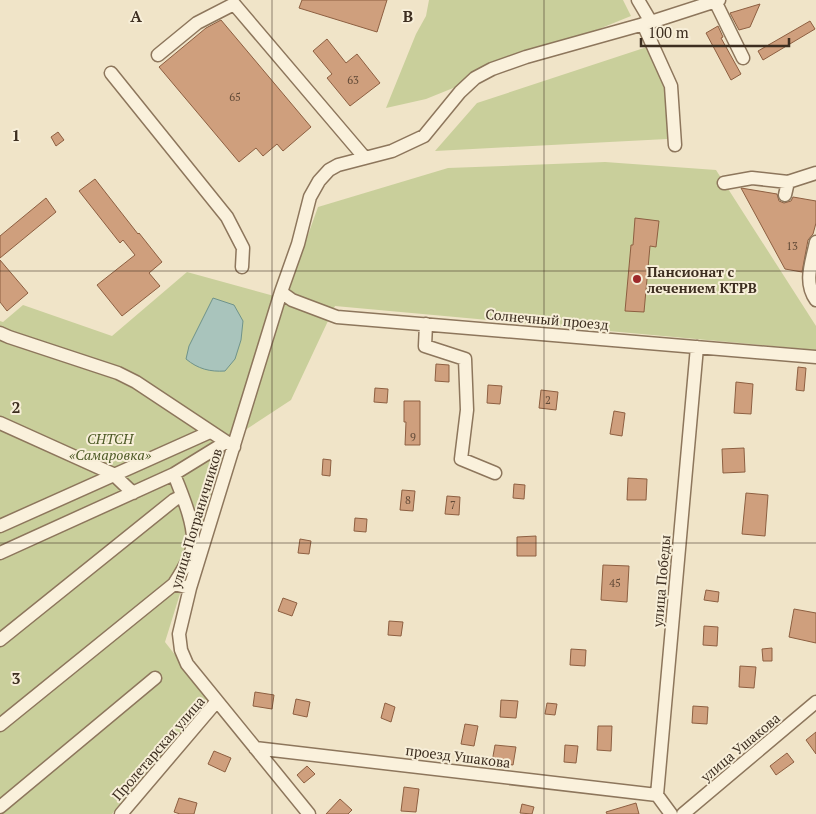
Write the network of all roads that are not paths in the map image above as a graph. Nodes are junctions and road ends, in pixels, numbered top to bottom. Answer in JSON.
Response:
{"nodes":[{"id":1,"x":638,"y":0,"type":"edge"},
{"id":2,"x":717,"y":1,"type":"edge"},
{"id":3,"x":647,"y":23,"type":"junction"},
{"id":4,"x":158,"y":55,"type":"dead end"},
{"id":5,"x":743,"y":58,"type":"dead end"},
{"id":6,"x":111,"y":73,"type":"dead end"},
{"id":7,"x":675,"y":145,"type":"dead end"},
{"id":8,"x":365,"y":158,"type":"junction"},
{"id":9,"x":816,"y":173,"type":"edge"},
{"id":10,"x":788,"y":182,"type":"junction"},
{"id":11,"x":724,"y":183,"type":"dead end"},
{"id":12,"x":785,"y":195,"type":"dead end"},
{"id":13,"x":816,"y":242,"type":"edge"},
{"id":14,"x":242,"y":267,"type":"dead end"},
{"id":15,"x":281,"y":292,"type":"junction"},
{"id":16,"x":816,"y":300,"type":"edge"},
{"id":17,"x":426,"y":324,"type":"junction"},
{"id":18,"x":0,"y":333,"type":"edge"},
{"id":19,"x":697,"y":347,"type":"junction"},
{"id":20,"x":816,"y":357,"type":"edge"},
{"id":21,"x":0,"y":423,"type":"edge"},
{"id":22,"x":210,"y":432,"type":"junction"},
{"id":23,"x":230,"y":444,"type":"junction"},
{"id":24,"x":495,"y":473,"type":"dead end"},
{"id":25,"x":113,"y":474,"type":"junction"},
{"id":26,"x":174,"y":474,"type":"junction"},
{"id":27,"x":133,"y":493,"type":"junction"},
{"id":28,"x":182,"y":496,"type":"junction"},
{"id":29,"x":0,"y":526,"type":"edge"},
{"id":30,"x":0,"y":554,"type":"edge"},
{"id":31,"x":174,"y":584,"type":"junction"},
{"id":32,"x":190,"y":588,"type":"junction"},
{"id":33,"x":0,"y":640,"type":"edge"},
{"id":34,"x":155,"y":678,"type":"dead end"},
{"id":35,"x":217,"y":701,"type":"junction"},
{"id":36,"x":816,"y":702,"type":"edge"},
{"id":37,"x":0,"y":725,"type":"edge"},
{"id":38,"x":255,"y":748,"type":"junction"},
{"id":39,"x":657,"y":795,"type":"junction"},
{"id":40,"x":0,"y":807,"type":"edge"},
{"id":41,"x":121,"y":814,"type":"edge"},
{"id":42,"x":309,"y":814,"type":"edge"},
{"id":43,"x":671,"y":814,"type":"edge"},
{"id":44,"x":683,"y":814,"type":"edge"}],
"edges":[{"from":1,"to":3,"type":"street"},
{"from":2,"to":3,"type":"street","name":"улица Пограничников"},
{"from":2,"to":5,"type":"street"},
{"from":3,"to":7,"type":"street"},
{"from":3,"to":8,"type":"street","name":"улица Пограничников"},
{"from":4,"to":8,"type":"street"},
{"from":6,"to":14,"type":"street"},
{"from":8,"to":15,"type":"street","name":"улица Пограничников"},
{"from":9,"to":10,"type":"street"},
{"from":10,"to":11,"type":"street"},
{"from":10,"to":12,"type":"street"},
{"from":13,"to":16,"type":"street"},
{"from":15,"to":17,"type":"street","name":"Солнечный проезд"},
{"from":15,"to":23,"type":"street","name":"улица Пограничников"},
{"from":17,"to":19,"type":"street","name":"Солнечный проезд"},
{"from":17,"to":24,"type":"street"},
{"from":18,"to":22,"type":"street"},
{"from":19,"to":20,"type":"street","name":"Солнечный проезд"},
{"from":19,"to":39,"type":"street","name":"улица Победы"},
{"from":21,"to":25,"type":"street"},
{"from":22,"to":23,"type":"street"},
{"from":22,"to":25,"type":"street"},
{"from":23,"to":26,"type":"street"},
{"from":23,"to":32,"type":"street","name":"улица Пограничников"},
{"from":25,"to":27,"type":"street"},
{"from":25,"to":29,"type":"street"},
{"from":26,"to":27,"type":"street"},
{"from":26,"to":28,"type":"street"},
{"from":27,"to":30,"type":"street"},
{"from":28,"to":31,"type":"street"},
{"from":28,"to":33,"type":"street"},
{"from":31,"to":32,"type":"street"},
{"from":31,"to":37,"type":"street"},
{"from":32,"to":35,"type":"street","name":"улица Пограничников"},
{"from":34,"to":40,"type":"street"},
{"from":35,"to":38,"type":"street","name":"улица Пограничников"},
{"from":35,"to":41,"type":"street","name":"Пролетарская улица"},
{"from":36,"to":44,"type":"street","name":"улица Ушакова"},
{"from":38,"to":39,"type":"street","name":"проезд Ушакова"},
{"from":38,"to":42,"type":"street","name":"улица Пограничников"},
{"from":39,"to":43,"type":"street"}]}
